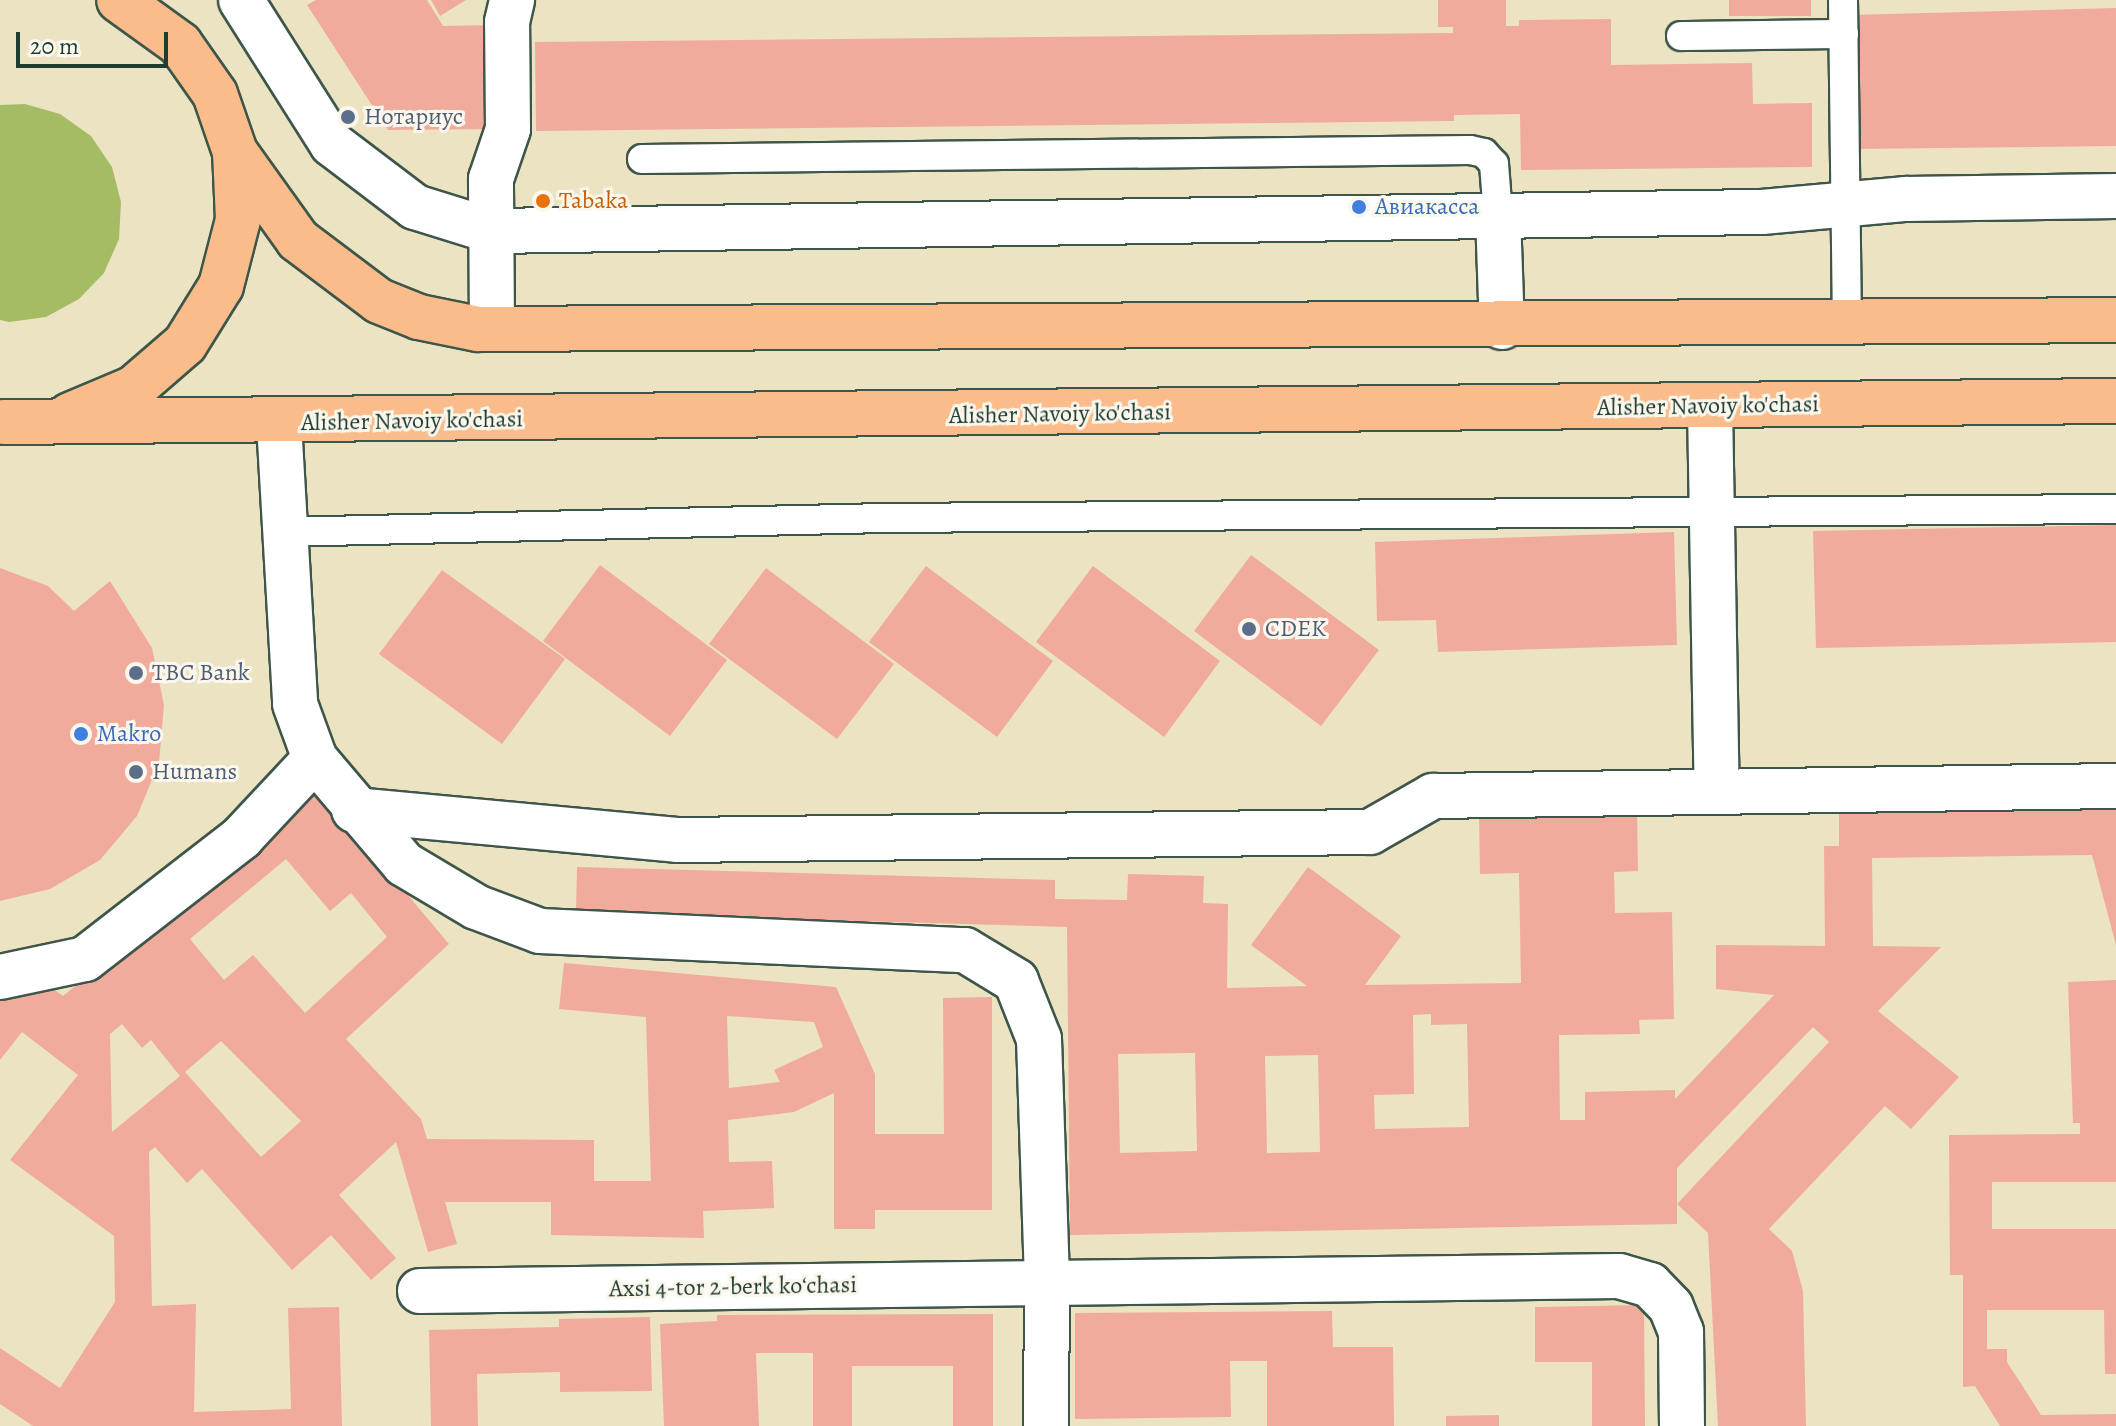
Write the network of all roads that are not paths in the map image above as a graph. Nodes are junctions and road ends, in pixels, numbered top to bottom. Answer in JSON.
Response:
{"nodes":[{"id":1,"x":119,"y":0,"type":"edge"},
{"id":2,"x":241,"y":0,"type":"edge"},
{"id":3,"x":512,"y":0,"type":"edge"},
{"id":4,"x":1843,"y":0,"type":"edge"},
{"id":5,"x":1844,"y":34,"type":"junction"},
{"id":6,"x":1681,"y":36,"type":"dead end"},
{"id":7,"x":235,"y":152,"type":"junction"},
{"id":8,"x":642,"y":159,"type":"dead end"},
{"id":9,"x":2116,"y":196,"type":"edge"},
{"id":10,"x":1846,"y":204,"type":"junction"},
{"id":11,"x":1498,"y":215,"type":"junction"},
{"id":12,"x":492,"y":231,"type":"junction"},
{"id":13,"x":2116,"y":320,"type":"edge"},
{"id":14,"x":1847,"y":323,"type":"junction"},
{"id":15,"x":1502,"y":327,"type":"junction"},
{"id":16,"x":492,"y":329,"type":"junction"},
{"id":17,"x":2116,"y":401,"type":"edge"},
{"id":18,"x":1710,"y":407,"type":"junction"},
{"id":19,"x":2,"y":422,"type":"edge"},
{"id":20,"x":279,"y":423,"type":"junction"},
{"id":21,"x":1711,"y":509,"type":"junction"},
{"id":22,"x":2116,"y":509,"type":"edge"},
{"id":23,"x":282,"y":532,"type":"junction"},
{"id":24,"x":315,"y":759,"type":"junction"},
{"id":25,"x":2116,"y":786,"type":"edge"},
{"id":26,"x":1717,"y":791,"type":"junction"},
{"id":27,"x":354,"y":810,"type":"junction"},
{"id":28,"x":0,"y":977,"type":"edge"},
{"id":29,"x":1047,"y":1283,"type":"junction"},
{"id":30,"x":420,"y":1291,"type":"dead end"},
{"id":31,"x":1046,"y":1426,"type":"edge"},
{"id":32,"x":1682,"y":1426,"type":"edge"}],
"edges":[{"from":1,"to":7,"type":"main road"},
{"from":2,"to":12,"type":"street"},
{"from":3,"to":12,"type":"street"},
{"from":4,"to":5,"type":"lane"},
{"from":5,"to":6,"type":"lane"},
{"from":5,"to":10,"type":"lane"},
{"from":7,"to":16,"type":"main road"},
{"from":7,"to":19,"type":"main road"},
{"from":8,"to":11,"type":"lane"},
{"from":9,"to":10,"type":"street"},
{"from":10,"to":11,"type":"street"},
{"from":10,"to":14,"type":"lane"},
{"from":11,"to":12,"type":"street"},
{"from":11,"to":15,"type":"street"},
{"from":12,"to":16,"type":"street"},
{"from":13,"to":14,"type":"main road"},
{"from":14,"to":15,"type":"main road"},
{"from":15,"to":16,"type":"main road"},
{"from":17,"to":18,"type":"main road","name":"Alisher Navoiy ko'chasi"},
{"from":18,"to":20,"type":"main road","name":"Alisher Navoiy ko'chasi"},
{"from":18,"to":21,"type":"street"},
{"from":19,"to":20,"type":"main road","name":"Alisher Navoiy ko'chasi"},
{"from":20,"to":23,"type":"street"},
{"from":21,"to":22,"type":"lane"},
{"from":21,"to":23,"type":"lane"},
{"from":21,"to":26,"type":"street"},
{"from":23,"to":24,"type":"street"},
{"from":24,"to":27,"type":"street"},
{"from":24,"to":28,"type":"street"},
{"from":25,"to":26,"type":"street"},
{"from":26,"to":27,"type":"street"},
{"from":27,"to":29,"type":"street"},
{"from":29,"to":30,"type":"street","name":"Аxsi 4-tor 2-berk koʻchasi"},
{"from":29,"to":31,"type":"street"},
{"from":29,"to":32,"type":"street","name":"Аxsi 4-tor 2-berk koʻchasi"}]}
